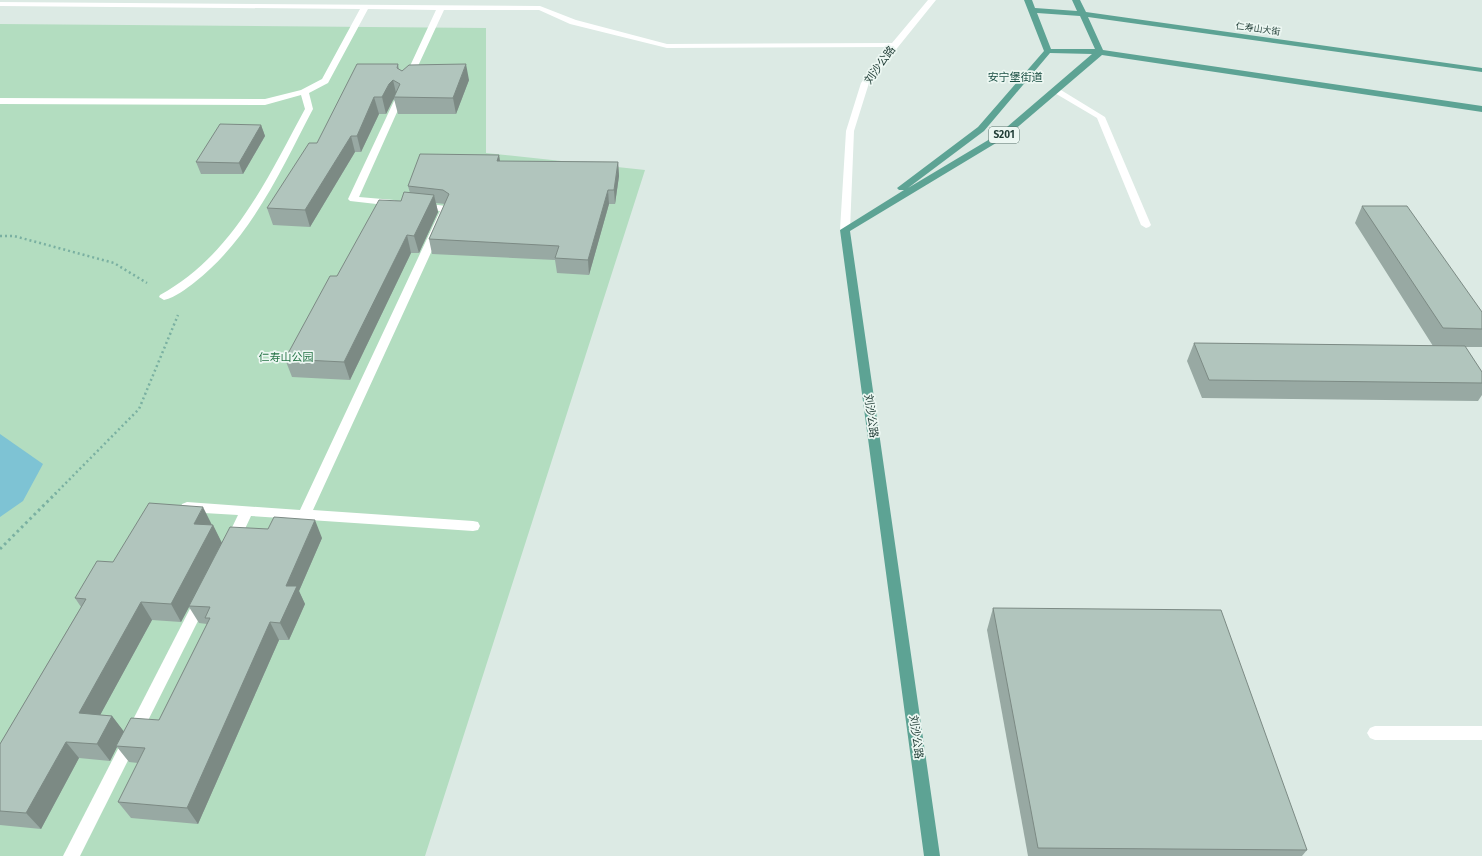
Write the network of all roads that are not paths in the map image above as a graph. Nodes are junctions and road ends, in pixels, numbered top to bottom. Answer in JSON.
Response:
{"nodes":[{"id":1,"x":932,"y":0,"type":"edge"},
{"id":2,"x":1028,"y":0,"type":"edge"},
{"id":3,"x":1076,"y":0,"type":"edge"},
{"id":4,"x":0,"y":4,"type":"edge"},
{"id":5,"x":475,"y":4,"type":"edge"},
{"id":6,"x":365,"y":7,"type":"junction"},
{"id":7,"x":441,"y":7,"type":"junction"},
{"id":8,"x":1031,"y":10,"type":"junction"},
{"id":9,"x":1081,"y":14,"type":"junction"},
{"id":10,"x":894,"y":45,"type":"junction"},
{"id":11,"x":1048,"y":51,"type":"junction"},
{"id":12,"x":1100,"y":52,"type":"junction"},
{"id":13,"x":1482,"y":70,"type":"edge"},
{"id":14,"x":406,"y":84,"type":"edge"},
{"id":15,"x":1056,"y":90,"type":"junction"},
{"id":16,"x":304,"y":92,"type":"junction"},
{"id":17,"x":0,"y":101,"type":"edge"},
{"id":18,"x":398,"y":101,"type":"edge"},
{"id":19,"x":1482,"y":109,"type":"edge"},
{"id":20,"x":1146,"y":225,"type":"dead end"},
{"id":21,"x":845,"y":230,"type":"junction"},
{"id":22,"x":164,"y":297,"type":"road end"},
{"id":23,"x":176,"y":506,"type":"edge"},
{"id":24,"x":247,"y":511,"type":"junction"},
{"id":25,"x":304,"y":515,"type":"junction"},
{"id":26,"x":474,"y":526,"type":"dead end"},
{"id":27,"x":226,"y":553,"type":"edge"},
{"id":28,"x":208,"y":588,"type":"edge"},
{"id":29,"x":1482,"y":733,"type":"edge"},
{"id":30,"x":1375,"y":734,"type":"dead end"},
{"id":31,"x":71,"y":856,"type":"edge"},
{"id":32,"x":932,"y":856,"type":"edge"}],
"edges":[{"from":1,"to":10,"type":"street","name":"刘沙公路"},
{"from":2,"to":8,"type":"main road"},
{"from":3,"to":9,"type":"main road"},
{"from":4,"to":6,"type":"street"},
{"from":5,"to":7,"type":"street"},
{"from":5,"to":10,"type":"street"},
{"from":6,"to":7,"type":"street"},
{"from":6,"to":16,"type":"street"},
{"from":7,"to":14,"type":"street"},
{"from":8,"to":9,"type":"main road","name":"仁寿山大街"},
{"from":8,"to":11,"type":"main road"},
{"from":9,"to":12,"type":"main road"},
{"from":9,"to":13,"type":"main road","name":"仁寿山大街"},
{"from":10,"to":21,"type":"street","name":"刘沙公路"},
{"from":11,"to":12,"type":"main road"},
{"from":11,"to":21,"type":"main road","number":"S201"},
{"from":12,"to":15,"type":"main road","number":"S201"},
{"from":12,"to":19,"type":"main road"},
{"from":15,"to":20,"type":"street"},
{"from":15,"to":21,"type":"main road","number":"S201"},
{"from":16,"to":17,"type":"street"},
{"from":16,"to":22,"type":"street"},
{"from":18,"to":25,"type":"street"},
{"from":21,"to":32,"type":"main road","name":"刘沙公路"},
{"from":23,"to":24,"type":"street"},
{"from":24,"to":25,"type":"street"},
{"from":24,"to":27,"type":"street"},
{"from":25,"to":26,"type":"street"},
{"from":28,"to":31,"type":"street"},
{"from":29,"to":30,"type":"street"}]}
